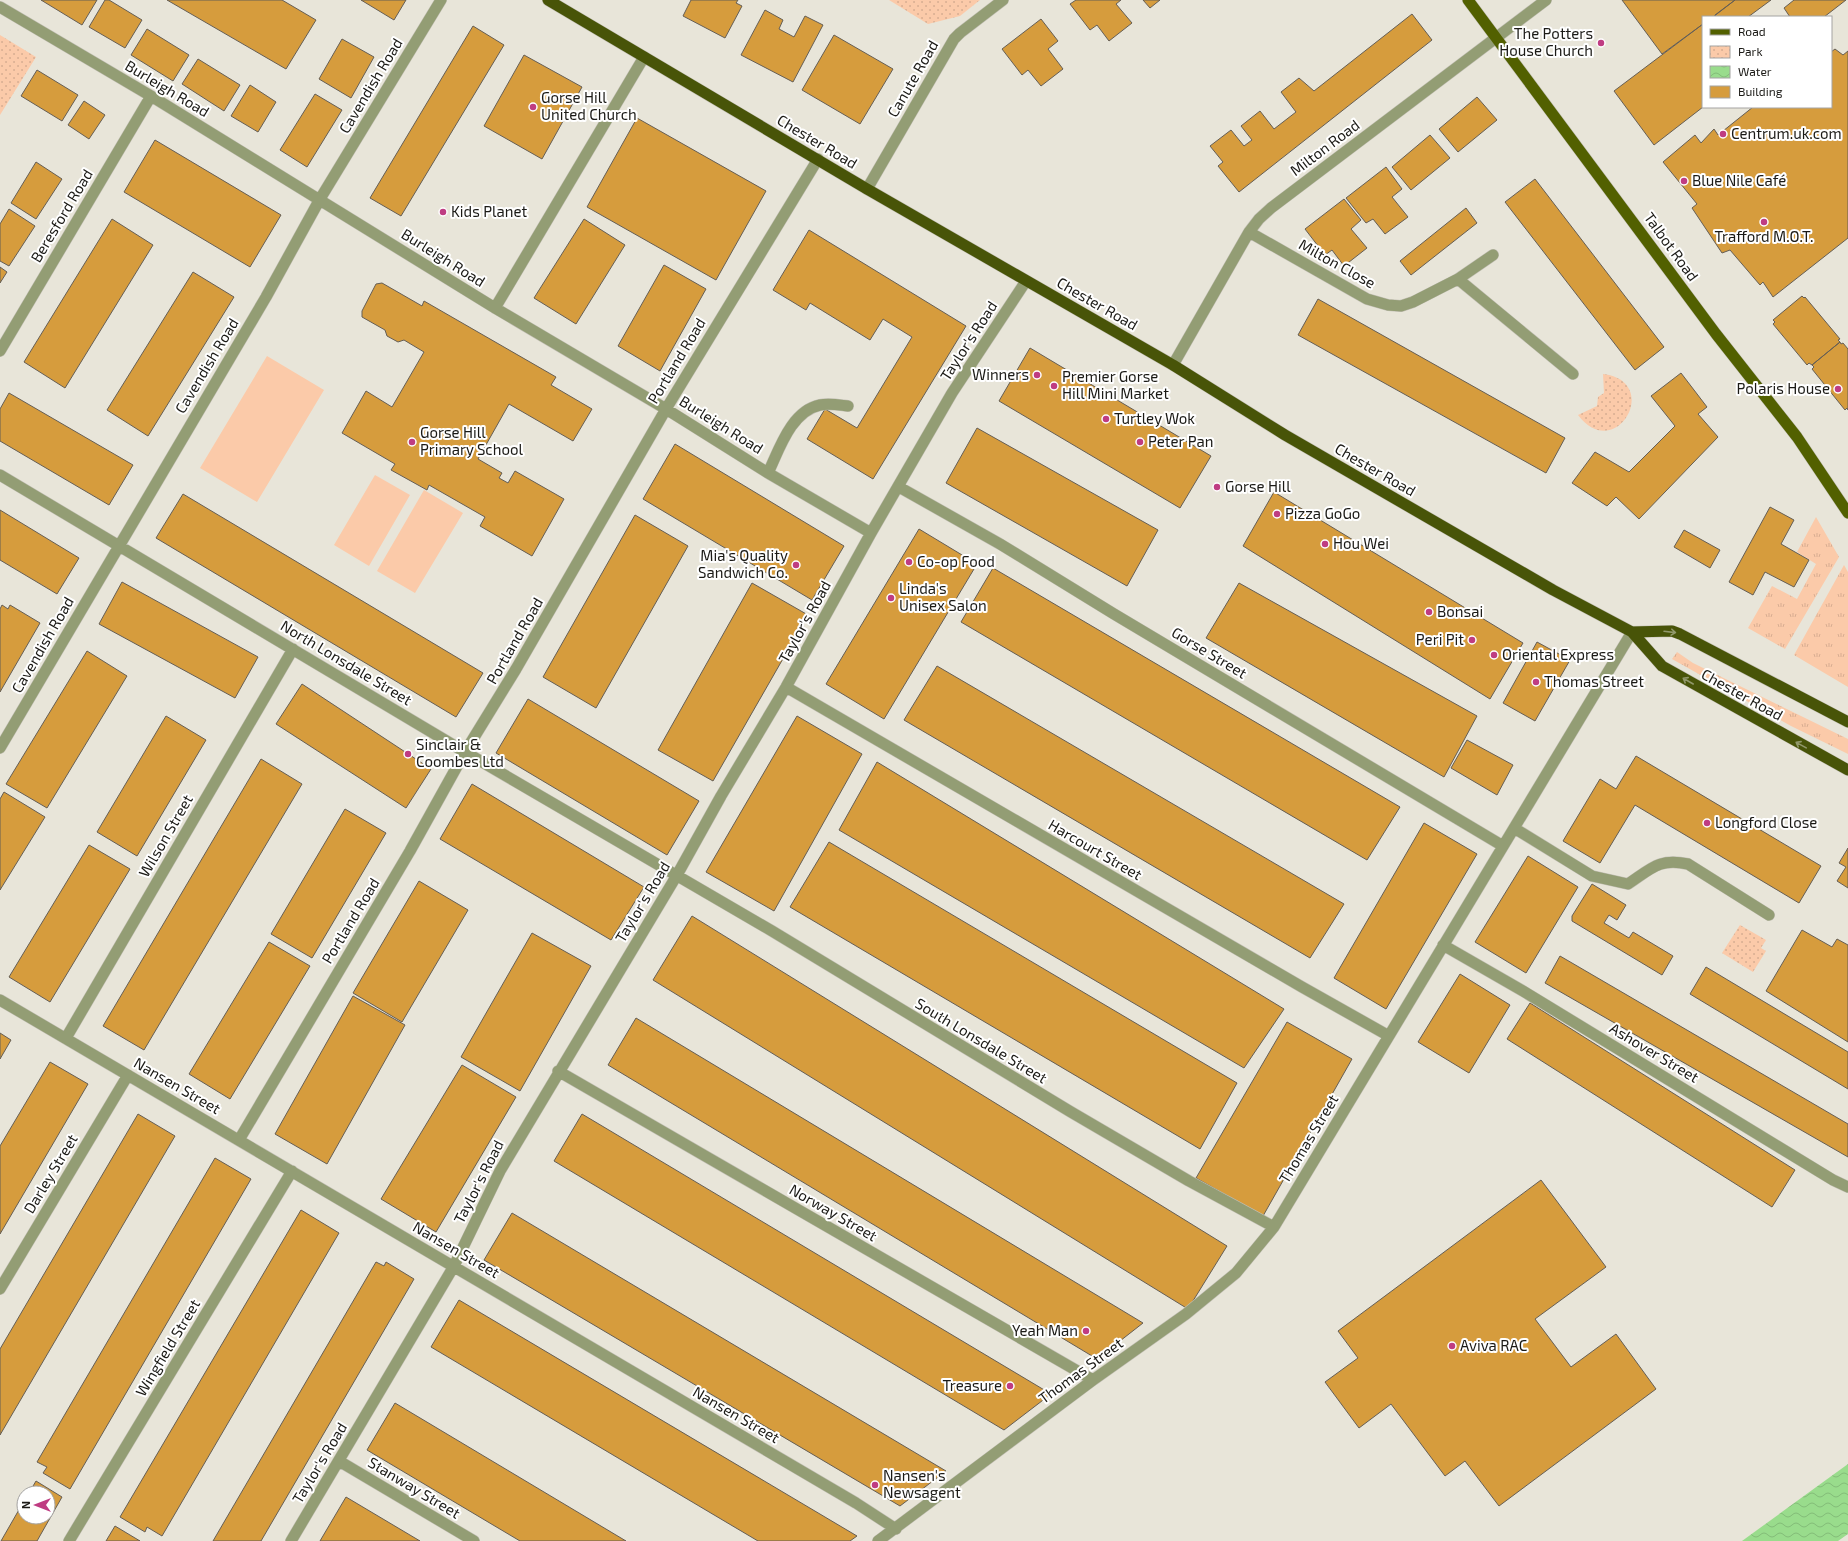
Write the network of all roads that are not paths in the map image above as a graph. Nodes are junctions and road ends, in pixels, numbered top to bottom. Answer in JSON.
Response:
{"nodes":[{"id":1,"x":441,"y":0,"type":"edge"},
{"id":2,"x":548,"y":0,"type":"edge"},
{"id":3,"x":1004,"y":0,"type":"edge"},
{"id":4,"x":1468,"y":0,"type":"edge"},
{"id":5,"x":1546,"y":0,"type":"edge"},
{"id":6,"x":0,"y":7,"type":"edge"},
{"id":7,"x":1497,"y":38,"type":"junction"},
{"id":8,"x":644,"y":57,"type":"junction"},
{"id":9,"x":151,"y":96,"type":"junction"},
{"id":10,"x":818,"y":159,"type":"junction"},
{"id":11,"x":867,"y":189,"type":"junction"},
{"id":12,"x":320,"y":199,"type":"junction"},
{"id":13,"x":1249,"y":232,"type":"junction"},
{"id":14,"x":1493,"y":255,"type":"dead end"},
{"id":15,"x":1458,"y":279,"type":"junction"},
{"id":16,"x":1026,"y":281,"type":"junction"},
{"id":17,"x":495,"y":308,"type":"junction"},
{"id":18,"x":0,"y":351,"type":"edge"},
{"id":19,"x":1173,"y":365,"type":"junction"},
{"id":20,"x":1573,"y":374,"type":"dead end"},
{"id":21,"x":848,"y":406,"type":"dead end"},
{"id":22,"x":666,"y":409,"type":"junction"},
{"id":23,"x":768,"y":473,"type":"junction"},
{"id":24,"x":0,"y":475,"type":"edge"},
{"id":25,"x":899,"y":487,"type":"junction"},
{"id":26,"x":1848,"y":513,"type":"edge"},
{"id":27,"x":871,"y":533,"type":"junction"},
{"id":28,"x":119,"y":546,"type":"junction"},
{"id":29,"x":1632,"y":632,"type":"junction"},
{"id":30,"x":293,"y":649,"type":"junction"},
{"id":31,"x":786,"y":687,"type":"junction"},
{"id":32,"x":1848,"y":722,"type":"edge"},
{"id":33,"x":0,"y":748,"type":"edge"},
{"id":34,"x":465,"y":752,"type":"junction"},
{"id":35,"x":1848,"y":770,"type":"edge"},
{"id":36,"x":1514,"y":828,"type":"junction"},
{"id":37,"x":1503,"y":846,"type":"junction"},
{"id":38,"x":677,"y":875,"type":"junction"},
{"id":39,"x":1769,"y":915,"type":"dead end"},
{"id":40,"x":1443,"y":945,"type":"junction"},
{"id":41,"x":0,"y":1000,"type":"edge"},
{"id":42,"x":1389,"y":1036,"type":"junction"},
{"id":43,"x":66,"y":1038,"type":"junction"},
{"id":44,"x":558,"y":1071,"type":"junction"},
{"id":45,"x":128,"y":1075,"type":"junction"},
{"id":46,"x":239,"y":1140,"type":"junction"},
{"id":47,"x":292,"y":1171,"type":"junction"},
{"id":48,"x":1848,"y":1187,"type":"edge"},
{"id":49,"x":1274,"y":1227,"type":"junction"},
{"id":50,"x":454,"y":1266,"type":"junction"},
{"id":51,"x":0,"y":1289,"type":"edge"},
{"id":52,"x":1093,"y":1380,"type":"junction"},
{"id":53,"x":339,"y":1460,"type":"junction"},
{"id":54,"x":896,"y":1529,"type":"junction"},
{"id":55,"x":69,"y":1541,"type":"edge"},
{"id":56,"x":291,"y":1541,"type":"edge"},
{"id":57,"x":474,"y":1541,"type":"edge"},
{"id":58,"x":878,"y":1541,"type":"edge"}],
"edges":[{"from":1,"to":12,"type":"street","name":"Cavendish Road"},
{"from":2,"to":8,"type":"highway","name":"Chester Road"},
{"from":3,"to":11,"type":"street","name":"Canute Road"},
{"from":4,"to":7,"type":"main road","name":"Talbot Road"},
{"from":5,"to":7,"type":"street","name":"Milton Road"},
{"from":6,"to":9,"type":"street","name":"Burleigh Road"},
{"from":7,"to":13,"type":"street","name":"Milton Road"},
{"from":7,"to":26,"type":"main road","name":"Talbot Road"},
{"from":8,"to":10,"type":"highway","name":"Chester Road"},
{"from":8,"to":17,"type":"street"},
{"from":9,"to":12,"type":"street","name":"Burleigh Road"},
{"from":9,"to":18,"type":"street","name":"Beresford Road"},
{"from":10,"to":11,"type":"highway","name":"Chester Road"},
{"from":10,"to":22,"type":"street","name":"Portland Road"},
{"from":11,"to":16,"type":"highway","name":"Chester Road"},
{"from":12,"to":17,"type":"street","name":"Burleigh Road"},
{"from":12,"to":28,"type":"street","name":"Cavendish Road"},
{"from":13,"to":15,"type":"street","name":"Milton Close"},
{"from":13,"to":19,"type":"street","name":"Milton Road"},
{"from":14,"to":15,"type":"street","name":"Milton Close"},
{"from":15,"to":20,"type":"street"},
{"from":16,"to":19,"type":"highway","name":"Chester Road"},
{"from":16,"to":25,"type":"street","name":"Taylor's Road"},
{"from":17,"to":22,"type":"street","name":"Burleigh Road"},
{"from":19,"to":29,"type":"highway","name":"Chester Road"},
{"from":21,"to":23,"type":"street"},
{"from":22,"to":23,"type":"street","name":"Burleigh Road"},
{"from":22,"to":34,"type":"street","name":"Portland Road"},
{"from":23,"to":27,"type":"street","name":"Burleigh Road"},
{"from":24,"to":28,"type":"street","name":"North Lonsdale Street"},
{"from":25,"to":27,"type":"street","name":"Taylor's Road"},
{"from":25,"to":37,"type":"street","name":"Gorse Street"},
{"from":27,"to":31,"type":"street","name":"Taylor's Road"},
{"from":28,"to":30,"type":"street","name":"North Lonsdale Street"},
{"from":28,"to":33,"type":"street","name":"Cavendish Road"},
{"from":29,"to":32,"type":"highway","name":"Chester Road","one_way":true},
{"from":35,"to":29,"type":"highway","name":"Chester Road","one_way":true},
{"from":29,"to":36,"type":"street","name":"Thomas Street"},
{"from":30,"to":34,"type":"street","name":"North Lonsdale Street"},
{"from":30,"to":43,"type":"street","name":"Wilson Street"},
{"from":31,"to":38,"type":"street","name":"Taylor's Road"},
{"from":31,"to":42,"type":"street","name":"Harcourt Street"},
{"from":34,"to":38,"type":"street","name":"North Lonsdale Street"},
{"from":34,"to":46,"type":"street","name":"Portland Road"},
{"from":36,"to":37,"type":"street","name":"Thomas Street"},
{"from":36,"to":39,"type":"street"},
{"from":37,"to":40,"type":"street","name":"Thomas Street"},
{"from":38,"to":44,"type":"street","name":"Taylor's Road"},
{"from":38,"to":49,"type":"street","name":"South Lonsdale Street"},
{"from":40,"to":42,"type":"street","name":"Thomas Street"},
{"from":40,"to":48,"type":"street","name":"Ashover Street"},
{"from":41,"to":43,"type":"street","name":"Nansen Street"},
{"from":42,"to":49,"type":"street","name":"Thomas Street"},
{"from":43,"to":45,"type":"street","name":"Nansen Street"},
{"from":44,"to":50,"type":"street","name":"Taylor's Road"},
{"from":44,"to":52,"type":"street","name":"Norway Street"},
{"from":45,"to":46,"type":"street","name":"Nansen Street"},
{"from":45,"to":51,"type":"street","name":"Darley Street"},
{"from":46,"to":47,"type":"street","name":"Nansen Street"},
{"from":47,"to":50,"type":"street","name":"Nansen Street"},
{"from":47,"to":55,"type":"street","name":"Wingfield Street"},
{"from":49,"to":52,"type":"street","name":"Thomas Street"},
{"from":50,"to":53,"type":"street","name":"Taylor's Road"},
{"from":50,"to":54,"type":"street","name":"Nansen Street"},
{"from":52,"to":54,"type":"street","name":"Thomas Street"},
{"from":53,"to":56,"type":"street","name":"Taylor's Road"},
{"from":53,"to":57,"type":"street","name":"Stanway Street"},
{"from":54,"to":58,"type":"street","name":"Thomas Street"}]}
